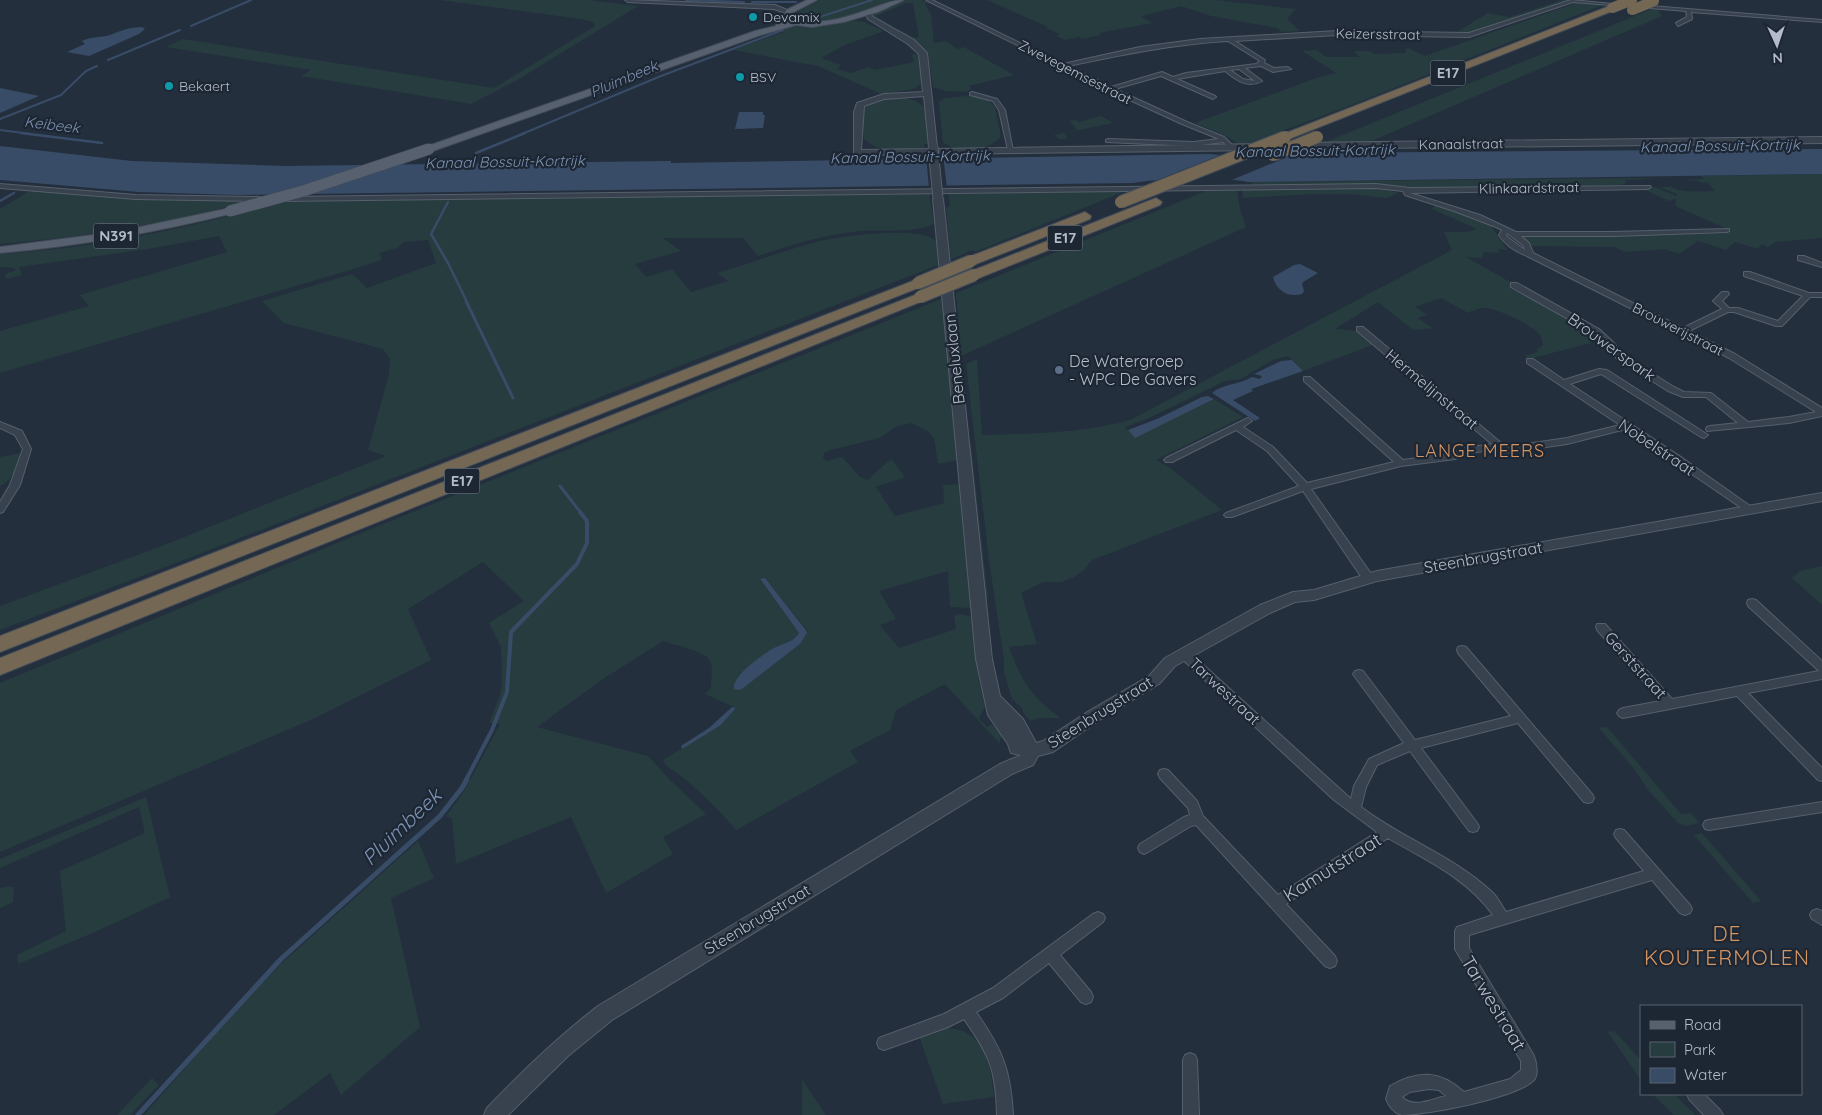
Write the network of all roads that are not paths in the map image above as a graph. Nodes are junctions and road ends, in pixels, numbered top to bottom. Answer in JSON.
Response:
{"nodes":[{"id":1,"x":628,"y":0,"type":"edge"},
{"id":2,"x":812,"y":0,"type":"edge"},
{"id":3,"x":900,"y":0,"type":"edge"},
{"id":4,"x":928,"y":0,"type":"edge"},
{"id":5,"x":1655,"y":1,"type":"edge"},
{"id":6,"x":718,"y":4,"type":"junction"},
{"id":7,"x":804,"y":4,"type":"junction"},
{"id":8,"x":1632,"y":5,"type":"edge"},
{"id":9,"x":1688,"y":11,"type":"junction"},
{"id":10,"x":867,"y":13,"type":"junction"},
{"id":11,"x":788,"y":16,"type":"junction"},
{"id":12,"x":849,"y":17,"type":"junction"},
{"id":13,"x":1822,"y":21,"type":"edge"},
{"id":14,"x":796,"y":23,"type":"junction"},
{"id":15,"x":1678,"y":24,"type":"dead end"},
{"id":16,"x":758,"y":33,"type":"junction"},
{"id":17,"x":895,"y":33,"type":"junction"},
{"id":18,"x":1229,"y":39,"type":"junction"},
{"id":19,"x":1260,"y":63,"type":"junction"},
{"id":20,"x":1064,"y":65,"type":"junction"},
{"id":21,"x":1240,"y":67,"type":"junction"},
{"id":22,"x":1149,"y":69,"type":"dead end"},
{"id":23,"x":1225,"y":69,"type":"junction"},
{"id":24,"x":1288,"y":69,"type":"dead end"},
{"id":25,"x":1162,"y":74,"type":"junction"},
{"id":26,"x":1172,"y":79,"type":"junction"},
{"id":27,"x":1110,"y":89,"type":"junction"},
{"id":28,"x":928,"y":94,"type":"junction"},
{"id":29,"x":972,"y":94,"type":"dead end"},
{"id":30,"x":1213,"y":97,"type":"dead end"},
{"id":31,"x":1400,"y":103,"type":"dead end"},
{"id":32,"x":1322,"y":135,"type":"dead end"},
{"id":33,"x":1224,"y":140,"type":"junction"},
{"id":34,"x":1822,"y":140,"type":"edge"},
{"id":35,"x":1108,"y":142,"type":"dead end"},
{"id":36,"x":1231,"y":147,"type":"junction"},
{"id":37,"x":1011,"y":150,"type":"junction"},
{"id":38,"x":0,"y":186,"type":"edge"},
{"id":39,"x":1648,"y":187,"type":"dead end"},
{"id":40,"x":1410,"y":190,"type":"junction"},
{"id":41,"x":1505,"y":230,"type":"junction"},
{"id":42,"x":1727,"y":230,"type":"dead end"},
{"id":43,"x":1516,"y":234,"type":"junction"},
{"id":44,"x":0,"y":250,"type":"edge"},
{"id":45,"x":1529,"y":251,"type":"junction"},
{"id":46,"x":1801,"y":258,"type":"dead end"},
{"id":47,"x":1822,"y":265,"type":"edge"},
{"id":48,"x":973,"y":268,"type":"junction"},
{"id":49,"x":1747,"y":274,"type":"dead end"},
{"id":50,"x":1514,"y":285,"type":"dead end"},
{"id":51,"x":919,"y":290,"type":"junction"},
{"id":52,"x":1725,"y":294,"type":"dead end"},
{"id":53,"x":1808,"y":295,"type":"junction"},
{"id":54,"x":1822,"y":295,"type":"edge"},
{"id":55,"x":1726,"y":310,"type":"junction"},
{"id":56,"x":1360,"y":329,"type":"dead end"},
{"id":57,"x":1683,"y":331,"type":"junction"},
{"id":58,"x":1530,"y":362,"type":"dead end"},
{"id":59,"x":1306,"y":379,"type":"dead end"},
{"id":60,"x":1563,"y":383,"type":"junction"},
{"id":61,"x":1814,"y":406,"type":"junction"},
{"id":62,"x":1822,"y":412,"type":"edge"},
{"id":63,"x":1248,"y":421,"type":"dead end"},
{"id":64,"x":1764,"y":424,"type":"junction"},
{"id":65,"x":0,"y":425,"type":"edge"},
{"id":66,"x":1746,"y":425,"type":"junction"},
{"id":67,"x":1626,"y":426,"type":"junction"},
{"id":68,"x":1237,"y":427,"type":"junction"},
{"id":69,"x":1504,"y":450,"type":"junction"},
{"id":70,"x":1168,"y":460,"type":"dead end"},
{"id":71,"x":1401,"y":463,"type":"junction"},
{"id":72,"x":1305,"y":487,"type":"junction"},
{"id":73,"x":1820,"y":499,"type":"edge"},
{"id":74,"x":0,"y":510,"type":"edge"},
{"id":75,"x":1752,"y":511,"type":"junction"},
{"id":76,"x":1229,"y":515,"type":"dead end"},
{"id":77,"x":1368,"y":578,"type":"junction"},
{"id":78,"x":1752,"y":603,"type":"dead end"},
{"id":79,"x":1601,"y":627,"type":"dead end"},
{"id":80,"x":6,"y":642,"type":"edge"},
{"id":81,"x":1462,"y":650,"type":"dead end"},
{"id":82,"x":1184,"y":654,"type":"junction"},
{"id":83,"x":2,"y":666,"type":"edge"},
{"id":84,"x":1822,"y":668,"type":"edge"},
{"id":85,"x":1358,"y":674,"type":"dead end"},
{"id":86,"x":1822,"y":675,"type":"edge"},
{"id":87,"x":1740,"y":692,"type":"junction"},
{"id":88,"x":1670,"y":704,"type":"junction"},
{"id":89,"x":1623,"y":713,"type":"dead end"},
{"id":90,"x":1521,"y":718,"type":"junction"},
{"id":91,"x":1412,"y":745,"type":"junction"},
{"id":92,"x":1024,"y":750,"type":"junction"},
{"id":93,"x":1164,"y":774,"type":"dead end"},
{"id":94,"x":1822,"y":776,"type":"edge"},
{"id":95,"x":1588,"y":798,"type":"dead end"},
{"id":96,"x":1822,"y":807,"type":"edge"},
{"id":97,"x":1354,"y":808,"type":"junction"},
{"id":98,"x":1198,"y":819,"type":"junction"},
{"id":99,"x":1709,"y":825,"type":"dead end"},
{"id":100,"x":1473,"y":827,"type":"dead end"},
{"id":101,"x":1388,"y":832,"type":"junction"},
{"id":102,"x":1620,"y":834,"type":"dead end"},
{"id":103,"x":1144,"y":848,"type":"dead end"},
{"id":104,"x":1654,"y":874,"type":"junction"},
{"id":105,"x":1276,"y":903,"type":"junction"},
{"id":106,"x":1685,"y":909,"type":"dead end"},
{"id":107,"x":1098,"y":918,"type":"dead end"},
{"id":108,"x":1503,"y":918,"type":"junction"},
{"id":109,"x":1050,"y":954,"type":"junction"},
{"id":110,"x":1330,"y":961,"type":"dead end"},
{"id":111,"x":1086,"y":997,"type":"dead end"},
{"id":112,"x":967,"y":1011,"type":"junction"},
{"id":113,"x":884,"y":1043,"type":"dead end"},
{"id":114,"x":1190,"y":1060,"type":"dead end"},
{"id":115,"x":1695,"y":1095,"type":"edge"},
{"id":116,"x":1462,"y":1100,"type":"dead end"},
{"id":117,"x":494,"y":1115,"type":"edge"},
{"id":118,"x":1005,"y":1115,"type":"edge"},
{"id":119,"x":1191,"y":1115,"type":"edge"},
{"id":120,"x":1715,"y":1115,"type":"edge"}],
"edges":[{"from":1,"to":6,"type":"street"},
{"from":2,"to":7,"type":"main road","number":"N391"},
{"from":3,"to":10,"type":"main road","number":"N391"},
{"from":4,"to":20,"type":"street","name":"Zwevegemsestraat"},
{"from":5,"to":8,"type":"highway","number":"E17","bridge":true},
{"from":6,"to":7,"type":"street"},
{"from":6,"to":11,"type":"street"},
{"from":7,"to":11,"type":"main road","number":"N391"},
{"from":8,"to":31,"type":"highway","number":"E17"},
{"from":8,"to":48,"type":"highway","number":"E17","bridge":true},
{"from":9,"to":13,"type":"street","name":"Keizersstraat"},
{"from":9,"to":15,"type":"street"},
{"from":9,"to":18,"type":"street","name":"Keizersstraat"},
{"from":10,"to":12,"type":"main road","number":"N391"},
{"from":10,"to":17,"type":"street","name":"Beneluxlaan"},
{"from":11,"to":14,"type":"main road","number":"N391"},
{"from":11,"to":16,"type":"main road","number":"N391"},
{"from":12,"to":14,"type":"main road","number":"N391"},
{"from":12,"to":17,"type":"street","name":"Beneluxlaan"},
{"from":14,"to":16,"type":"main road","number":"N391"},
{"from":16,"to":44,"type":"main road","number":"N391","bridge":true},
{"from":17,"to":28,"type":"street","name":"Beneluxlaan"},
{"from":18,"to":19,"type":"street"},
{"from":18,"to":20,"type":"street","name":"Keizersstraat"},
{"from":19,"to":21,"type":"street"},
{"from":19,"to":24,"type":"street"},
{"from":20,"to":27,"type":"street","name":"Zwevegemsestraat"},
{"from":21,"to":23,"type":"street"},
{"from":21,"to":23,"type":"street"},
{"from":22,"to":25,"type":"street"},
{"from":23,"to":26,"type":"street"},
{"from":25,"to":26,"type":"street"},
{"from":25,"to":27,"type":"street"},
{"from":26,"to":30,"type":"street"},
{"from":27,"to":33,"type":"street","name":"Zwevegemsestraat"},
{"from":28,"to":37,"type":"street","name":"Kanaalstraat"},
{"from":28,"to":92,"type":"street","name":"Beneluxlaan","bridge":true},
{"from":29,"to":37,"type":"street"},
{"from":32,"to":48,"type":"highway","number":"E17","bridge":true},
{"from":33,"to":35,"type":"street"},
{"from":33,"to":36,"type":"street","name":"Zwevegemsestraat"},
{"from":34,"to":36,"type":"street","name":"Kanaalstraat"},
{"from":36,"to":37,"type":"street","name":"Kanaalstraat"},
{"from":38,"to":40,"type":"street","name":"Klinkaardstraat"},
{"from":39,"to":40,"type":"street","name":"Klinkaardstraat"},
{"from":40,"to":41,"type":"street","name":"Brouwerijstraat"},
{"from":41,"to":43,"type":"street","name":"Brouwerijstraat"},
{"from":41,"to":45,"type":"street","name":"Brouwerijstraat"},
{"from":42,"to":43,"type":"street"},
{"from":43,"to":45,"type":"street","name":"Brouwerijstraat"},
{"from":45,"to":57,"type":"street","name":"Brouwerijstraat"},
{"from":46,"to":47,"type":"street"},
{"from":48,"to":51,"type":"highway","number":"E17","bridge":true},
{"from":49,"to":53,"type":"street"},
{"from":50,"to":66,"type":"street","name":"Brouwerspark"},
{"from":51,"to":80,"type":"highway","number":"E17"},
{"from":51,"to":83,"type":"highway","number":"E17"},
{"from":52,"to":55,"type":"street"},
{"from":53,"to":54,"type":"street"},
{"from":53,"to":55,"type":"street"},
{"from":55,"to":57,"type":"street"},
{"from":56,"to":69,"type":"street","name":"Hermelijnstraat"},
{"from":57,"to":61,"type":"street","name":"Brouwerijstraat"},
{"from":58,"to":60,"type":"street","name":"Nobelstraat"},
{"from":59,"to":71,"type":"street"},
{"from":60,"to":66,"type":"street","name":"Nobelstraat"},
{"from":60,"to":67,"type":"street","name":"Nobelstraat"},
{"from":61,"to":62,"type":"street","name":"Brouwerijstraat"},
{"from":61,"to":64,"type":"street"},
{"from":62,"to":64,"type":"street"},
{"from":63,"to":68,"type":"street"},
{"from":64,"to":66,"type":"street"},
{"from":65,"to":74,"type":"street"},
{"from":67,"to":69,"type":"street"},
{"from":67,"to":75,"type":"street","name":"Nobelstraat"},
{"from":68,"to":70,"type":"street"},
{"from":68,"to":72,"type":"street"},
{"from":69,"to":71,"type":"street"},
{"from":71,"to":72,"type":"street"},
{"from":72,"to":76,"type":"street"},
{"from":72,"to":77,"type":"street"},
{"from":73,"to":75,"type":"street","name":"Steenbrugstraat"},
{"from":75,"to":77,"type":"street","name":"Steenbrugstraat"},
{"from":77,"to":82,"type":"street","name":"Steenbrugstraat"},
{"from":78,"to":84,"type":"street"},
{"from":79,"to":88,"type":"street","name":"Gerststraat"},
{"from":81,"to":90,"type":"street"},
{"from":82,"to":92,"type":"street","name":"Steenbrugstraat"},
{"from":82,"to":97,"type":"street","name":"Tarwestraat"},
{"from":85,"to":91,"type":"street"},
{"from":86,"to":87,"type":"street","name":"Gerststraat"},
{"from":87,"to":88,"type":"street","name":"Gerststraat"},
{"from":87,"to":94,"type":"street"},
{"from":88,"to":89,"type":"street","name":"Gerststraat"},
{"from":90,"to":91,"type":"street"},
{"from":90,"to":95,"type":"street"},
{"from":91,"to":97,"type":"street"},
{"from":91,"to":100,"type":"street"},
{"from":92,"to":117,"type":"street","name":"Steenbrugstraat"},
{"from":93,"to":98,"type":"street","name":"Kamutstraat"},
{"from":96,"to":99,"type":"street"},
{"from":97,"to":101,"type":"street","name":"Tarwestraat"},
{"from":98,"to":103,"type":"street"},
{"from":98,"to":105,"type":"street","name":"Kamutstraat"},
{"from":101,"to":105,"type":"street","name":"Kamutstraat"},
{"from":101,"to":108,"type":"street","name":"Tarwestraat"},
{"from":102,"to":104,"type":"street"},
{"from":104,"to":106,"type":"street"},
{"from":104,"to":108,"type":"street","name":"Tarwestraat"},
{"from":105,"to":110,"type":"street","name":"Kamutstraat"},
{"from":107,"to":109,"type":"street"},
{"from":108,"to":116,"type":"street","name":"Tarwestraat"},
{"from":109,"to":111,"type":"street"},
{"from":109,"to":112,"type":"street"},
{"from":112,"to":113,"type":"street"},
{"from":112,"to":118,"type":"street"},
{"from":114,"to":119,"type":"street"},
{"from":115,"to":120,"type":"street"}]}
